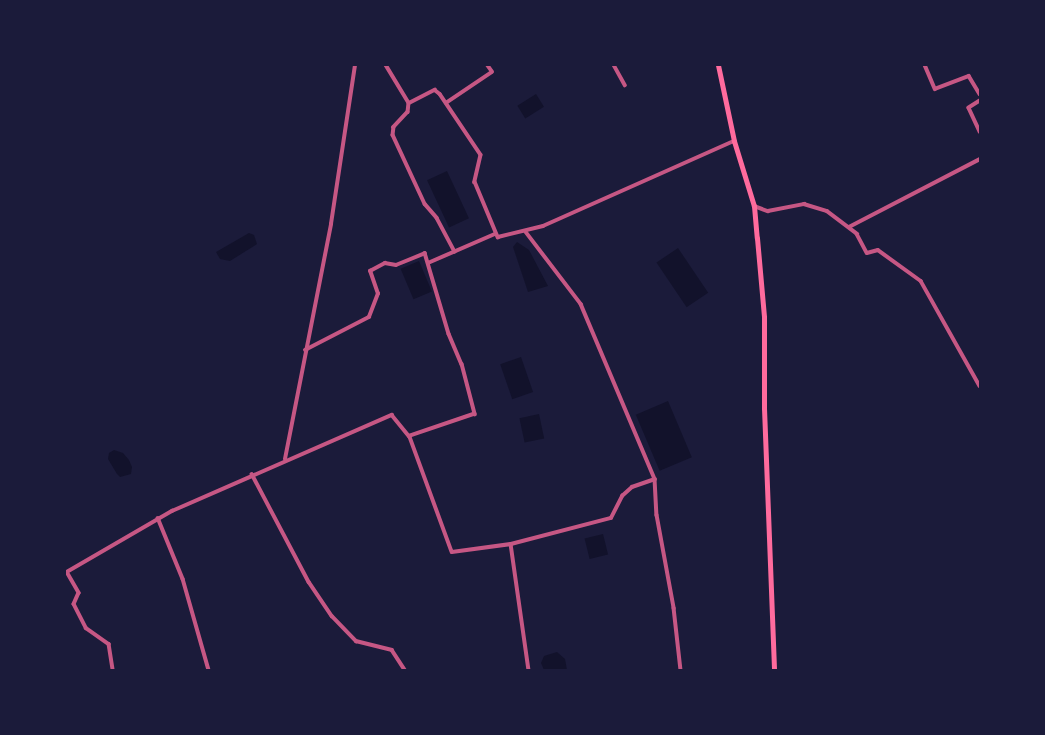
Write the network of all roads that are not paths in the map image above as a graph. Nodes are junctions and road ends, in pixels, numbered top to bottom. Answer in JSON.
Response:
{"nodes":[{"id":1,"x":355,"y":65,"type":"edge"},
{"id":2,"x":386,"y":65,"type":"edge"},
{"id":3,"x":487,"y":65,"type":"edge"},
{"id":4,"x":614,"y":65,"type":"edge"},
{"id":5,"x":718,"y":65,"type":"edge"},
{"id":6,"x":925,"y":65,"type":"edge"},
{"id":7,"x":625,"y":85,"type":"dead end"},
{"id":8,"x":980,"y":94,"type":"edge"},
{"id":9,"x":980,"y":101,"type":"edge"},
{"id":10,"x":409,"y":103,"type":"junction"},
{"id":11,"x":446,"y":103,"type":"junction"},
{"id":12,"x":980,"y":132,"type":"edge"},
{"id":13,"x":734,"y":141,"type":"junction"},
{"id":14,"x":980,"y":159,"type":"edge"},
{"id":15,"x":754,"y":206,"type":"junction"},
{"id":16,"x":849,"y":227,"type":"junction"},
{"id":17,"x":526,"y":232,"type":"junction"},
{"id":18,"x":495,"y":234,"type":"junction"},
{"id":19,"x":455,"y":252,"type":"junction"},
{"id":20,"x":428,"y":263,"type":"junction"},
{"id":21,"x":305,"y":350,"type":"junction"},
{"id":22,"x":980,"y":386,"type":"edge"},
{"id":23,"x":410,"y":437,"type":"junction"},
{"id":24,"x":285,"y":460,"type":"junction"},
{"id":25,"x":252,"y":474,"type":"junction"},
{"id":26,"x":655,"y":479,"type":"junction"},
{"id":27,"x":159,"y":518,"type":"junction"},
{"id":28,"x":511,"y":544,"type":"junction"},
{"id":29,"x":66,"y":573,"type":"edge"},
{"id":30,"x":113,"y":670,"type":"edge"},
{"id":31,"x":209,"y":670,"type":"edge"},
{"id":32,"x":405,"y":670,"type":"edge"},
{"id":33,"x":529,"y":670,"type":"edge"},
{"id":34,"x":681,"y":670,"type":"edge"},
{"id":35,"x":774,"y":670,"type":"edge"}],
"edges":[{"from":1,"to":21,"type":"street"},
{"from":2,"to":10,"type":"street"},
{"from":3,"to":11,"type":"street"},
{"from":4,"to":7,"type":"street"},
{"from":5,"to":13,"type":"highway"},
{"from":6,"to":8,"type":"street"},
{"from":9,"to":12,"type":"street"},
{"from":10,"to":11,"type":"street"},
{"from":10,"to":19,"type":"street"},
{"from":11,"to":18,"type":"street"},
{"from":13,"to":15,"type":"highway"},
{"from":13,"to":17,"type":"street"},
{"from":14,"to":16,"type":"street"},
{"from":15,"to":16,"type":"street"},
{"from":15,"to":35,"type":"highway"},
{"from":16,"to":22,"type":"street"},
{"from":17,"to":18,"type":"street"},
{"from":17,"to":26,"type":"street"},
{"from":18,"to":19,"type":"street"},
{"from":19,"to":20,"type":"street"},
{"from":20,"to":21,"type":"street"},
{"from":20,"to":23,"type":"street"},
{"from":21,"to":24,"type":"street"},
{"from":23,"to":24,"type":"street"},
{"from":23,"to":28,"type":"street"},
{"from":24,"to":25,"type":"street"},
{"from":25,"to":27,"type":"street"},
{"from":25,"to":32,"type":"street"},
{"from":26,"to":28,"type":"street"},
{"from":26,"to":34,"type":"street"},
{"from":27,"to":29,"type":"street"},
{"from":27,"to":31,"type":"street"},
{"from":28,"to":33,"type":"street"},
{"from":29,"to":30,"type":"street"}]}
